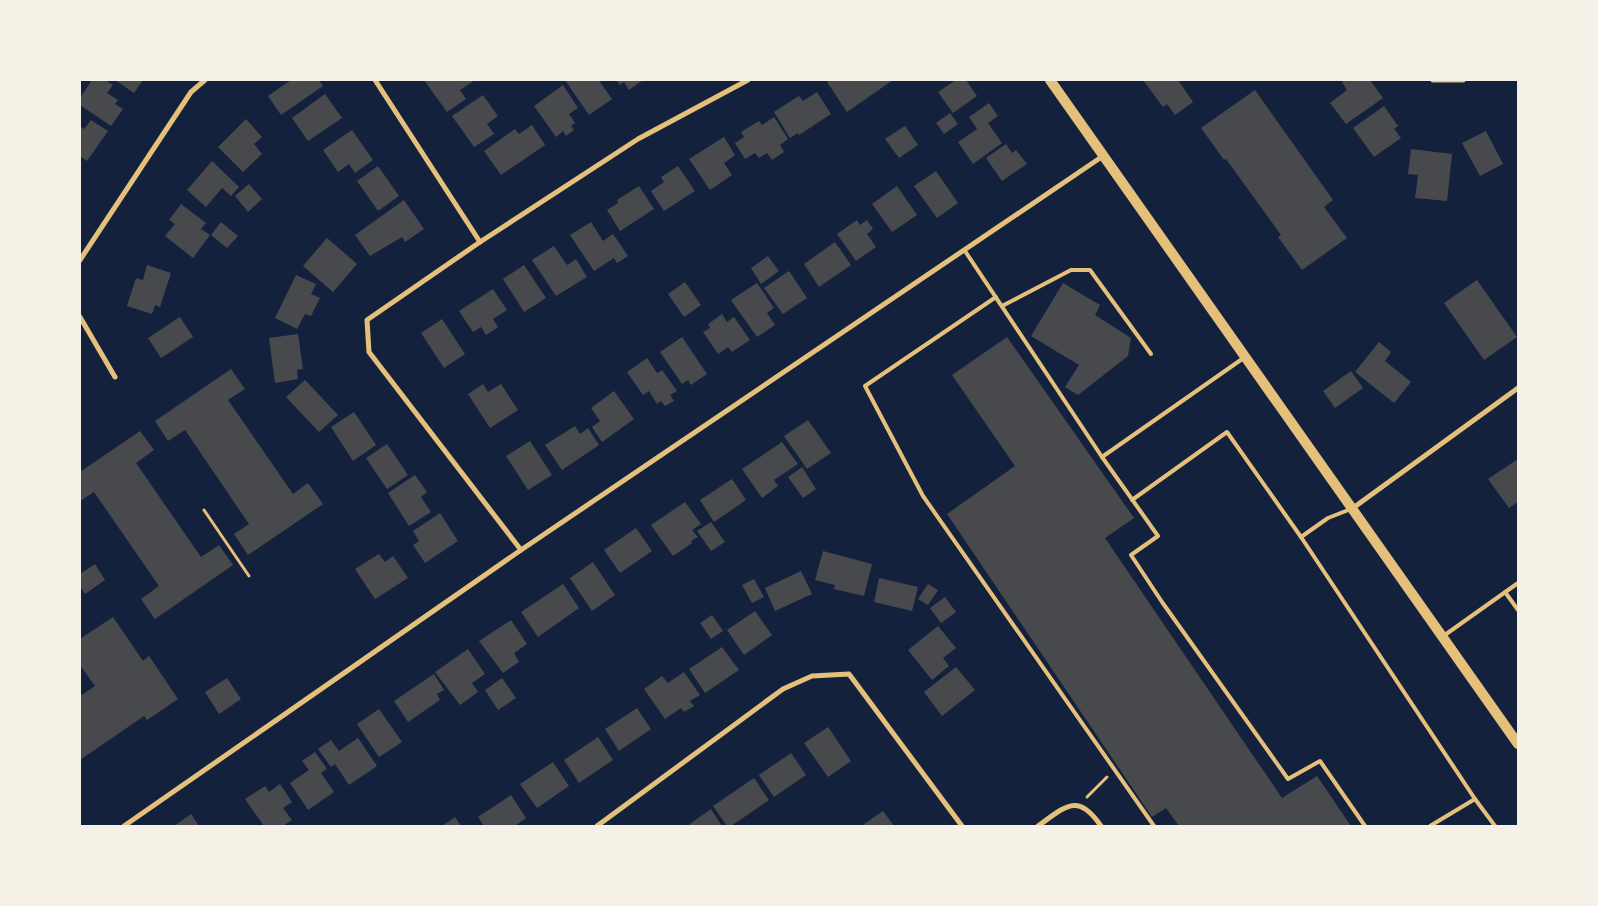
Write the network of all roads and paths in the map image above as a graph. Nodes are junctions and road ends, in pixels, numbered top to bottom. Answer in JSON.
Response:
{"nodes":[{"id":1,"x":205,"y":80,"type":"edge"},
{"id":2,"x":375,"y":80,"type":"edge"},
{"id":3,"x":748,"y":80,"type":"edge"},
{"id":4,"x":1050,"y":80,"type":"edge"},
{"id":5,"x":1432,"y":80,"type":"edge"},
{"id":6,"x":1463,"y":80,"type":"edge"},
{"id":7,"x":1103,"y":156,"type":"junction"},
{"id":8,"x":480,"y":242,"type":"junction"},
{"id":9,"x":965,"y":250,"type":"junction"},
{"id":10,"x":80,"y":260,"type":"edge"},
{"id":11,"x":996,"y":297,"type":"junction"},
{"id":12,"x":1002,"y":306,"type":"junction"},
{"id":13,"x":80,"y":318,"type":"edge"},
{"id":14,"x":1152,"y":354,"type":"dead end"},
{"id":15,"x":1245,"y":358,"type":"junction"},
{"id":16,"x":115,"y":377,"type":"dead end"},
{"id":17,"x":1518,"y":388,"type":"edge"},
{"id":18,"x":1102,"y":457,"type":"junction"},
{"id":19,"x":1132,"y":500,"type":"junction"},
{"id":20,"x":1354,"y":508,"type":"junction"},
{"id":21,"x":204,"y":510,"type":"dead end"},
{"id":22,"x":1301,"y":537,"type":"junction"},
{"id":23,"x":521,"y":550,"type":"junction"},
{"id":24,"x":249,"y":576,"type":"dead end"},
{"id":25,"x":1518,"y":583,"type":"edge"},
{"id":26,"x":1505,"y":592,"type":"junction"},
{"id":27,"x":1518,"y":610,"type":"edge"},
{"id":28,"x":1441,"y":638,"type":"junction"},
{"id":29,"x":1518,"y":744,"type":"edge"},
{"id":30,"x":1114,"y":770,"type":"dead end"},
{"id":31,"x":1475,"y":799,"type":"junction"},
{"id":32,"x":1079,"y":804,"type":"junction"},
{"id":33,"x":125,"y":826,"type":"edge"},
{"id":34,"x":597,"y":826,"type":"edge"},
{"id":35,"x":962,"y":826,"type":"edge"},
{"id":36,"x":1038,"y":826,"type":"edge"},
{"id":37,"x":1101,"y":826,"type":"edge"},
{"id":38,"x":1154,"y":826,"type":"edge"},
{"id":39,"x":1365,"y":826,"type":"edge"},
{"id":40,"x":1430,"y":826,"type":"edge"},
{"id":41,"x":1495,"y":826,"type":"edge"}],
"edges":[{"from":1,"to":10,"type":"street"},
{"from":2,"to":8,"type":"street"},
{"from":3,"to":8,"type":"street"},
{"from":4,"to":7,"type":"main road"},
{"from":5,"to":6,"type":"street"},
{"from":7,"to":9,"type":"street"},
{"from":7,"to":15,"type":"main road"},
{"from":8,"to":23,"type":"street"},
{"from":9,"to":11,"type":"lane"},
{"from":9,"to":23,"type":"street"},
{"from":11,"to":12,"type":"lane"},
{"from":11,"to":38,"type":"lane"},
{"from":12,"to":14,"type":"lane"},
{"from":12,"to":18,"type":"lane"},
{"from":13,"to":16,"type":"street"},
{"from":15,"to":18,"type":"lane"},
{"from":15,"to":20,"type":"main road"},
{"from":17,"to":20,"type":"street"},
{"from":18,"to":19,"type":"lane"},
{"from":19,"to":22,"type":"lane"},
{"from":19,"to":39,"type":"lane"},
{"from":20,"to":22,"type":"lane"},
{"from":20,"to":28,"type":"main road"},
{"from":21,"to":24,"type":"path"},
{"from":22,"to":31,"type":"lane"},
{"from":23,"to":33,"type":"street"},
{"from":25,"to":26,"type":"lane"},
{"from":26,"to":27,"type":"lane"},
{"from":26,"to":28,"type":"lane"},
{"from":28,"to":29,"type":"main road"},
{"from":30,"to":32,"type":"path"},
{"from":31,"to":40,"type":"lane"},
{"from":31,"to":41,"type":"lane"},
{"from":32,"to":36,"type":"street"},
{"from":32,"to":37,"type":"street"},
{"from":34,"to":35,"type":"street"}]}
